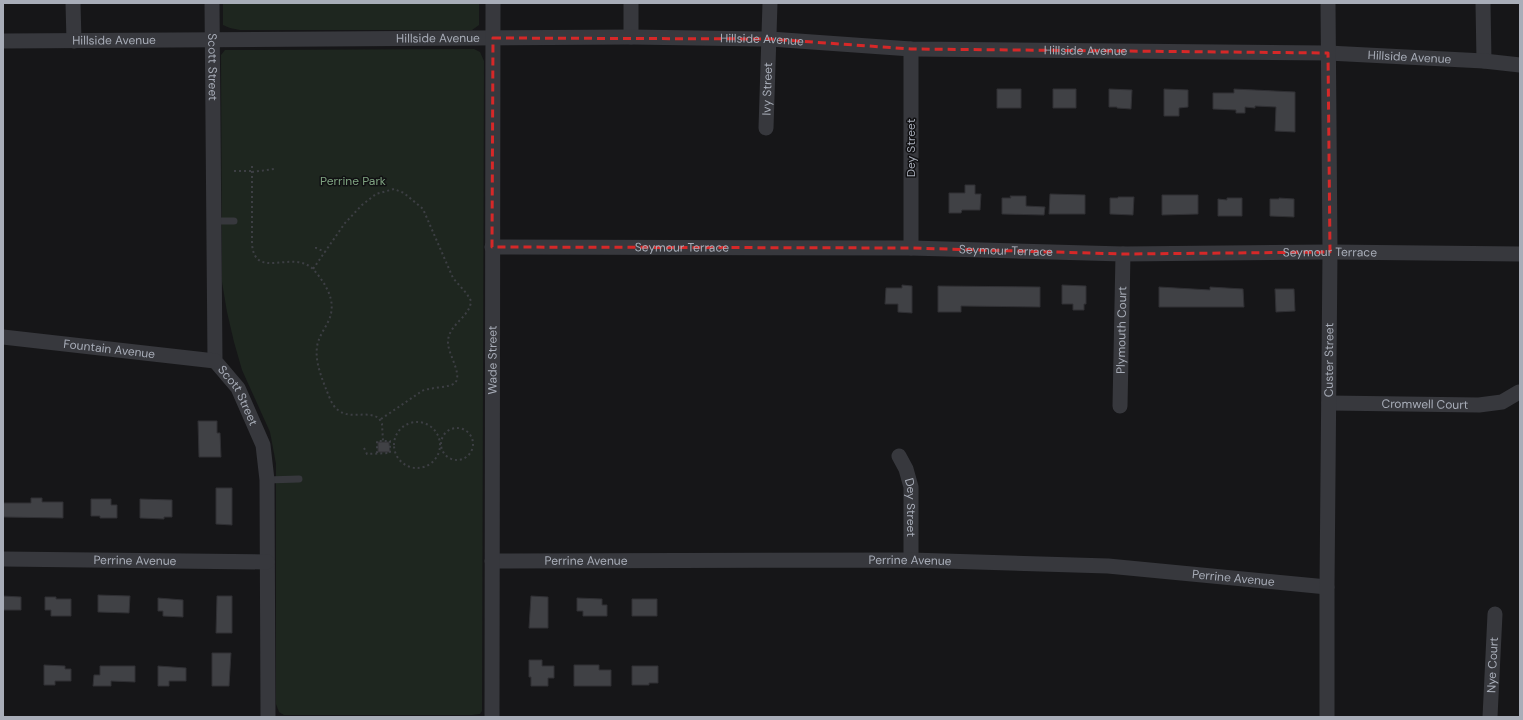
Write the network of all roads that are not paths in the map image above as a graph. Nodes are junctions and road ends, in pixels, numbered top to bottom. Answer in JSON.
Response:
{"nodes":[{"id":1,"x":73,"y":3,"type":"edge"},
{"id":2,"x":212,"y":3,"type":"edge"},
{"id":3,"x":492,"y":3,"type":"edge"},
{"id":4,"x":631,"y":3,"type":"edge"},
{"id":5,"x":770,"y":3,"type":"edge"},
{"id":6,"x":1328,"y":3,"type":"edge"},
{"id":7,"x":1483,"y":3,"type":"edge"},
{"id":8,"x":631,"y":37,"type":"junction"},
{"id":9,"x":493,"y":38,"type":"junction"},
{"id":10,"x":212,"y":39,"type":"junction"},
{"id":11,"x":770,"y":39,"type":"junction"},
{"id":12,"x":3,"y":41,"type":"edge"},
{"id":13,"x":74,"y":41,"type":"junction"},
{"id":14,"x":911,"y":49,"type":"junction"},
{"id":15,"x":1328,"y":53,"type":"junction"},
{"id":16,"x":1484,"y":62,"type":"junction"},
{"id":17,"x":1520,"y":65,"type":"edge"},
{"id":18,"x":766,"y":128,"type":"dead end"},
{"id":19,"x":215,"y":221,"type":"junction"},
{"id":20,"x":234,"y":221,"type":"dead end"},
{"id":21,"x":492,"y":247,"type":"junction"},
{"id":22,"x":911,"y":248,"type":"junction"},
{"id":23,"x":1330,"y":252,"type":"junction"},
{"id":24,"x":1123,"y":254,"type":"junction"},
{"id":25,"x":1520,"y":254,"type":"edge"},
{"id":26,"x":3,"y":337,"type":"edge"},
{"id":27,"x":215,"y":361,"type":"junction"},
{"id":28,"x":1519,"y":392,"type":"dead end"},
{"id":29,"x":1329,"y":403,"type":"junction"},
{"id":30,"x":1120,"y":406,"type":"dead end"},
{"id":31,"x":899,"y":456,"type":"dead end"},
{"id":32,"x":299,"y":479,"type":"dead end"},
{"id":33,"x":267,"y":480,"type":"junction"},
{"id":34,"x":3,"y":559,"type":"edge"},
{"id":35,"x":911,"y":560,"type":"junction"},
{"id":36,"x":492,"y":561,"type":"junction"},
{"id":37,"x":268,"y":562,"type":"junction"},
{"id":38,"x":1327,"y":587,"type":"junction"},
{"id":39,"x":1495,"y":614,"type":"dead end"},
{"id":40,"x":268,"y":717,"type":"edge"},
{"id":41,"x":492,"y":717,"type":"edge"},
{"id":42,"x":1327,"y":717,"type":"edge"},
{"id":43,"x":1490,"y":717,"type":"edge"}],
"edges":[{"from":1,"to":13,"type":"street"},
{"from":2,"to":10,"type":"street","name":"Scott Street"},
{"from":3,"to":9,"type":"street","name":"Wade Street"},
{"from":4,"to":8,"type":"street"},
{"from":5,"to":11,"type":"street","name":"Ivy Street"},
{"from":6,"to":15,"type":"street","name":"Custer Street"},
{"from":7,"to":16,"type":"street"},
{"from":8,"to":9,"type":"street","name":"Hillside Avenue"},
{"from":8,"to":11,"type":"street","name":"Hillside Avenue"},
{"from":9,"to":10,"type":"street","name":"Hillside Avenue"},
{"from":9,"to":21,"type":"street","name":"Wade Street"},
{"from":10,"to":13,"type":"street","name":"Hillside Avenue"},
{"from":10,"to":19,"type":"street","name":"Scott Street"},
{"from":11,"to":14,"type":"street","name":"Hillside Avenue"},
{"from":11,"to":18,"type":"street","name":"Ivy Street"},
{"from":12,"to":13,"type":"street","name":"Hillside Avenue"},
{"from":14,"to":15,"type":"street","name":"Hillside Avenue"},
{"from":14,"to":22,"type":"street","name":"Dey Street"},
{"from":15,"to":16,"type":"street","name":"Hillside Avenue"},
{"from":15,"to":23,"type":"street","name":"Custer Street"},
{"from":16,"to":17,"type":"street","name":"Hillside Avenue"},
{"from":19,"to":20,"type":"lane"},
{"from":19,"to":27,"type":"street","name":"Scott Street"},
{"from":21,"to":22,"type":"street","name":"Seymour Terrace"},
{"from":21,"to":36,"type":"street","name":"Wade Street"},
{"from":22,"to":24,"type":"street","name":"Seymour Terrace"},
{"from":23,"to":24,"type":"street","name":"Seymour Terrace"},
{"from":23,"to":25,"type":"street","name":"Seymour Terrace"},
{"from":23,"to":29,"type":"street","name":"Custer Street"},
{"from":24,"to":30,"type":"street","name":"Plymouth Court"},
{"from":26,"to":27,"type":"street","name":"Fountain Avenue"},
{"from":27,"to":33,"type":"street","name":"Scott Street"},
{"from":28,"to":29,"type":"street","name":"Cromwell Court"},
{"from":29,"to":38,"type":"street","name":"Custer Street"},
{"from":31,"to":35,"type":"street","name":"Dey Street"},
{"from":32,"to":33,"type":"lane"},
{"from":33,"to":37,"type":"street","name":"Scott Street"},
{"from":34,"to":37,"type":"street","name":"Perrine Avenue"},
{"from":35,"to":36,"type":"street","name":"Perrine Avenue"},
{"from":35,"to":38,"type":"street","name":"Perrine Avenue"},
{"from":36,"to":41,"type":"street","name":"Wade Street"},
{"from":37,"to":40,"type":"street","name":"Scott Street"},
{"from":38,"to":42,"type":"street","name":"Custer Street"},
{"from":39,"to":43,"type":"street","name":"Nye Court"}]}
